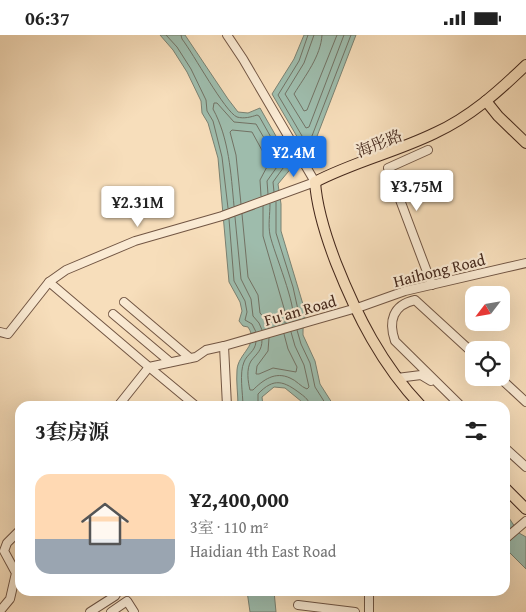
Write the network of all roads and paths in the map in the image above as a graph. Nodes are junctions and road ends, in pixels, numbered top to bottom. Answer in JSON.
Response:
{"nodes":[{"id":1,"x":227,"y":35,"type":"edge"},
{"id":2,"x":526,"y":65,"type":"edge"},
{"id":3,"x":526,"y":70,"type":"edge"},
{"id":4,"x":489,"y":101,"type":"junction"},
{"id":5,"x":526,"y":138,"type":"edge"},
{"id":6,"x":526,"y":143,"type":"edge"},
{"id":7,"x":428,"y":150,"type":"dead end"},
{"id":8,"x":315,"y":182,"type":"junction"},
{"id":9,"x":526,"y":263,"type":"edge"},
{"id":10,"x":49,"y":282,"type":"junction"},
{"id":11,"x":432,"y":285,"type":"junction"},
{"id":12,"x":405,"y":291,"type":"junction"},
{"id":13,"x":415,"y":300,"type":"junction"},
{"id":14,"x":124,"y":302,"type":"dead end"},
{"id":15,"x":355,"y":308,"type":"junction"},
{"id":16,"x":113,"y":314,"type":"dead end"},
{"id":17,"x":0,"y":333,"type":"edge"},
{"id":18,"x":224,"y":346,"type":"junction"},
{"id":19,"x":465,"y":346,"type":"edge"},
{"id":20,"x":190,"y":358,"type":"junction"},
{"id":21,"x":170,"y":362,"type":"junction"},
{"id":22,"x":148,"y":367,"type":"junction"},
{"id":23,"x":397,"y":378,"type":"junction"},
{"id":24,"x":509,"y":386,"type":"edge"},
{"id":25,"x":443,"y":389,"type":"junction"},
{"id":26,"x":122,"y":401,"type":"edge"},
{"id":27,"x":190,"y":401,"type":"edge"},
{"id":28,"x":227,"y":401,"type":"edge"},
{"id":29,"x":411,"y":401,"type":"edge"},
{"id":30,"x":418,"y":401,"type":"edge"},
{"id":31,"x":456,"y":401,"type":"edge"},
{"id":32,"x":526,"y":402,"type":"edge"},
{"id":33,"x":510,"y":453,"type":"edge"},
{"id":34,"x":526,"y":467,"type":"edge"},
{"id":35,"x":510,"y":493,"type":"edge"},
{"id":36,"x":510,"y":500,"type":"edge"},
{"id":37,"x":526,"y":509,"type":"edge"},
{"id":38,"x":526,"y":515,"type":"edge"},
{"id":39,"x":526,"y":521,"type":"edge"},
{"id":40,"x":15,"y":535,"type":"edge"},
{"id":41,"x":510,"y":535,"type":"edge"},
{"id":42,"x":15,"y":571,"type":"edge"},
{"id":43,"x":15,"y":577,"type":"edge"},
{"id":44,"x":115,"y":596,"type":"edge"},
{"id":45,"x":369,"y":596,"type":"edge"},
{"id":46,"x":298,"y":605,"type":"dead end"},
{"id":47,"x":0,"y":611,"type":"edge"},
{"id":48,"x":90,"y":612,"type":"edge"},
{"id":49,"x":110,"y":612,"type":"edge"},
{"id":50,"x":134,"y":612,"type":"edge"},
{"id":51,"x":355,"y":612,"type":"edge"},
{"id":52,"x":369,"y":612,"type":"edge"}],
"edges":[{"from":1,"to":8,"type":"street"},
{"from":2,"to":4,"type":"main road","name":"海彤路"},
{"from":3,"to":4,"type":"main road","name":"海彤路"},
{"from":4,"to":5,"type":"main road"},
{"from":4,"to":6,"type":"main road"},
{"from":4,"to":8,"type":"main road","name":"海彤路"},
{"from":7,"to":11,"type":"street"},
{"from":8,"to":10,"type":"street"},
{"from":8,"to":15,"type":"main road"},
{"from":9,"to":11,"type":"street","name":"Haihong Road"},
{"from":10,"to":17,"type":"street"},
{"from":10,"to":22,"type":"street"},
{"from":11,"to":12,"type":"street","name":"Haihong Road"},
{"from":12,"to":13,"type":"street"},
{"from":12,"to":15,"type":"street","name":"Haihong Road"},
{"from":13,"to":19,"type":"street"},
{"from":13,"to":25,"type":"street"},
{"from":14,"to":20,"type":"street"},
{"from":15,"to":18,"type":"street","name":"Fu'an Road"},
{"from":15,"to":23,"type":"main road"},
{"from":15,"to":29,"type":"main road"},
{"from":16,"to":21,"type":"street"},
{"from":18,"to":20,"type":"street","name":"Fu'an Road"},
{"from":18,"to":28,"type":"street"},
{"from":20,"to":21,"type":"street","name":"Fu'an Road"},
{"from":21,"to":22,"type":"street","name":"Fu'an Road"},
{"from":22,"to":26,"type":"street"},
{"from":22,"to":27,"type":"street"},
{"from":23,"to":25,"type":"street"},
{"from":23,"to":30,"type":"main road"},
{"from":24,"to":32,"type":"street"},
{"from":25,"to":31,"type":"street"},
{"from":33,"to":34,"type":"street"},
{"from":35,"to":37,"type":"main road"},
{"from":36,"to":38,"type":"main road"},
{"from":39,"to":41,"type":"street"},
{"from":40,"to":42,"type":"street"},
{"from":43,"to":47,"type":"street"},
{"from":44,"to":48,"type":"street"},
{"from":45,"to":52,"type":"street"},
{"from":46,"to":51,"type":"street"},
{"from":49,"to":50,"type":"street"}]}
